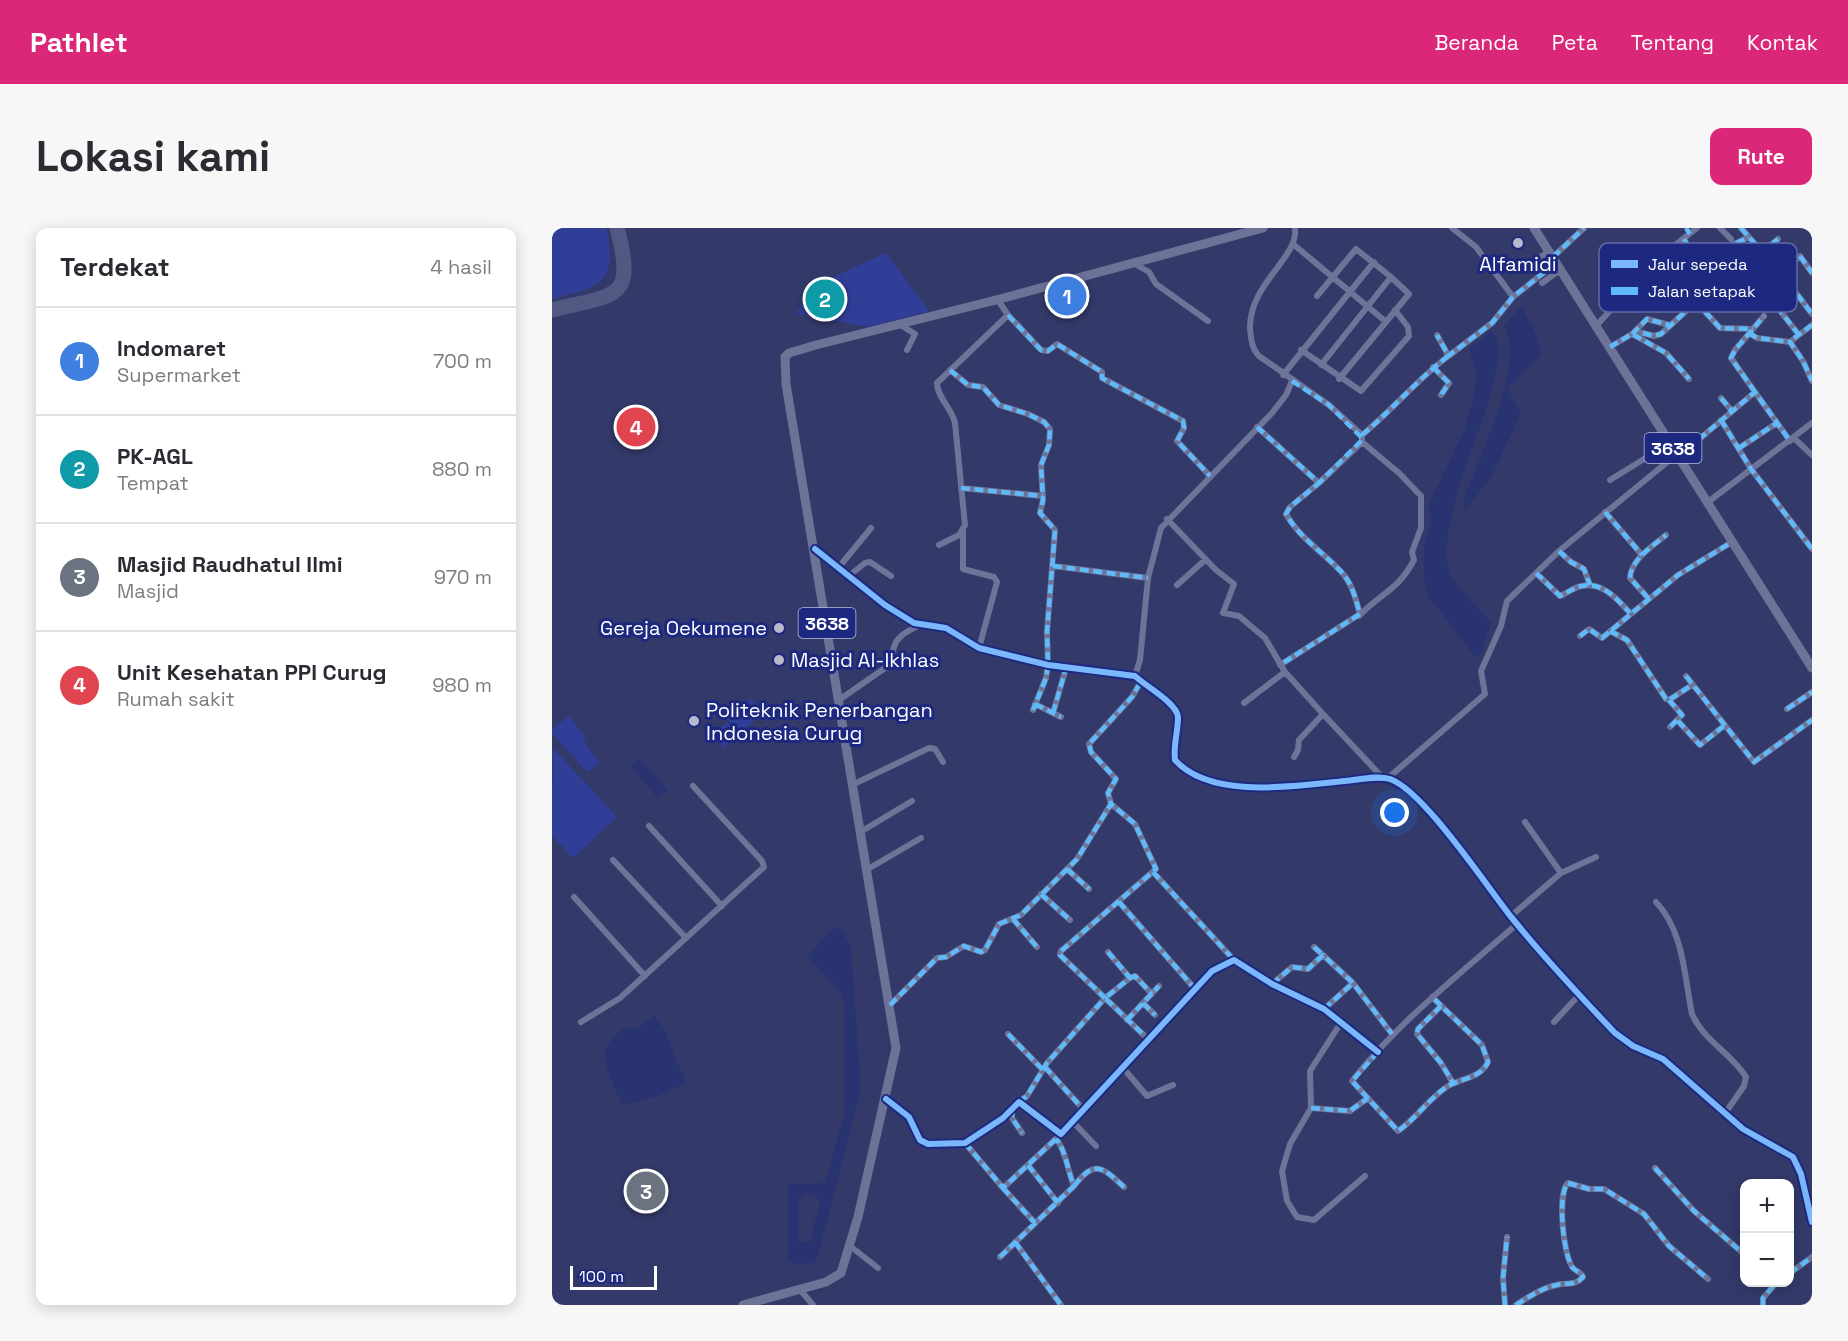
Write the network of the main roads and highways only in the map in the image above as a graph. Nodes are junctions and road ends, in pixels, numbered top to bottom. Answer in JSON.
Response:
{"nodes":[{"id":1,"x":1263,"y":228,"type":"edge"},
{"id":2,"x":1534,"y":228,"type":"edge"},
{"id":3,"x":1810,"y":662,"type":"edge"},
{"id":4,"x":743,"y":1305,"type":"edge"}],
"edges":[{"from":1,"to":4,"type":"main road","number":"3638"},
{"from":2,"to":3,"type":"main road","number":"3638"}]}
